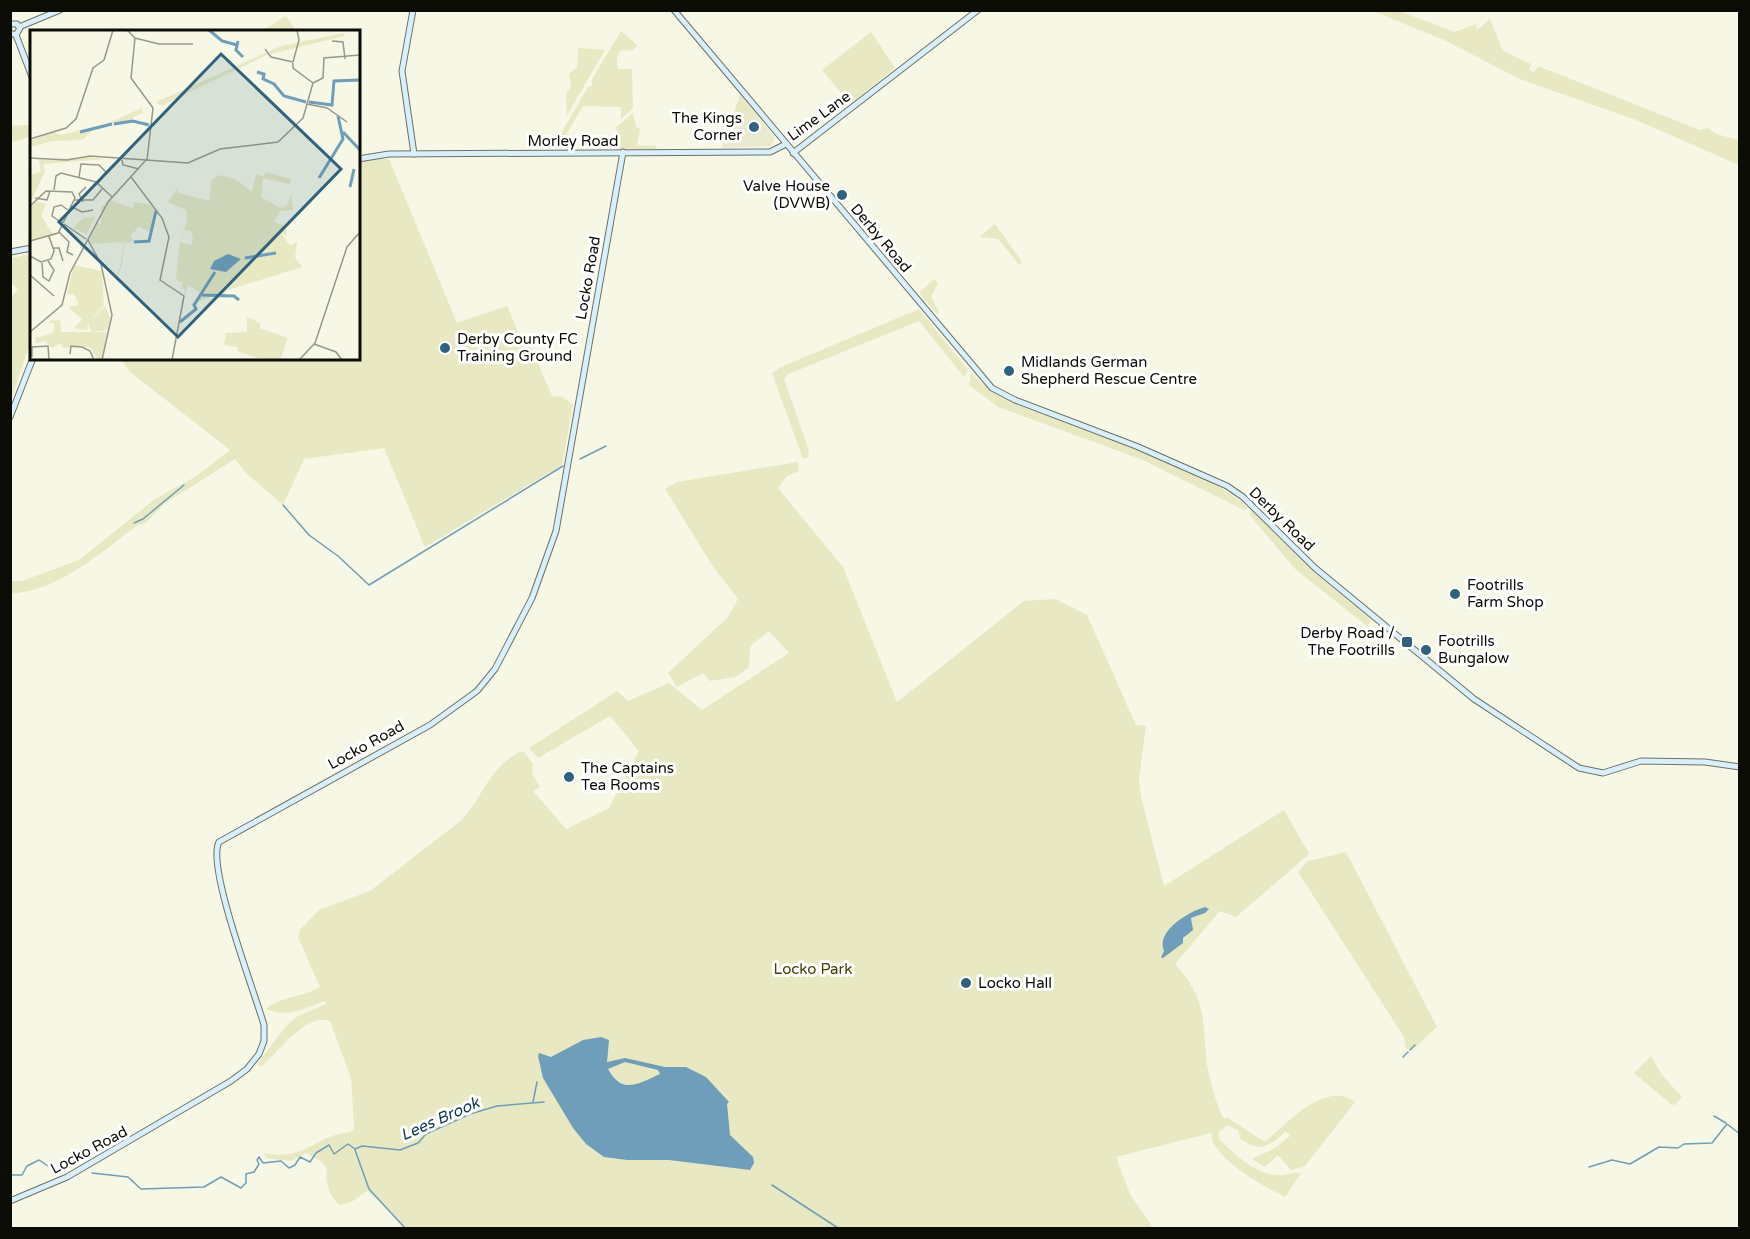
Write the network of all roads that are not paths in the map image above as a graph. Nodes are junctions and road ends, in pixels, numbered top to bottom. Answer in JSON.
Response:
{"nodes":[{"id":1,"x":60,"y":10,"type":"edge"},
{"id":2,"x":412,"y":10,"type":"edge"},
{"id":3,"x":674,"y":10,"type":"edge"},
{"id":4,"x":978,"y":10,"type":"edge"},
{"id":5,"x":10,"y":24,"type":"edge"},
{"id":6,"x":19,"y":27,"type":"junction"},
{"id":7,"x":13,"y":34,"type":"edge"},
{"id":8,"x":30,"y":72,"type":"edge"},
{"id":9,"x":786,"y":144,"type":"junction"},
{"id":10,"x":623,"y":153,"type":"junction"},
{"id":11,"x":794,"y":153,"type":"junction"},
{"id":12,"x":414,"y":154,"type":"junction"},
{"id":13,"x":360,"y":159,"type":"edge"},
{"id":14,"x":30,"y":248,"type":"edge"},
{"id":15,"x":10,"y":252,"type":"edge"},
{"id":16,"x":32,"y":360,"type":"edge"},
{"id":17,"x":10,"y":417,"type":"edge"},
{"id":18,"x":1740,"y":766,"type":"edge"},
{"id":19,"x":10,"y":1201,"type":"edge"}],
"edges":[{"from":1,"to":6,"type":"street"},
{"from":2,"to":12,"type":"street"},
{"from":3,"to":9,"type":"street","name":"Lime Lane"},
{"from":4,"to":11,"type":"street","name":"Lime Lane"},
{"from":5,"to":6,"type":"street"},
{"from":6,"to":7,"type":"street"},
{"from":7,"to":8,"type":"street"},
{"from":9,"to":10,"type":"street","name":"Morley Road"},
{"from":9,"to":11,"type":"street","name":"Lime Lane"},
{"from":10,"to":12,"type":"street","name":"Morley Road"},
{"from":10,"to":19,"type":"street","name":"Locko Road"},
{"from":11,"to":18,"type":"street","name":"Derby Road"},
{"from":12,"to":13,"type":"street","name":"Morley Road"},
{"from":14,"to":15,"type":"street"},
{"from":16,"to":17,"type":"street"}]}
